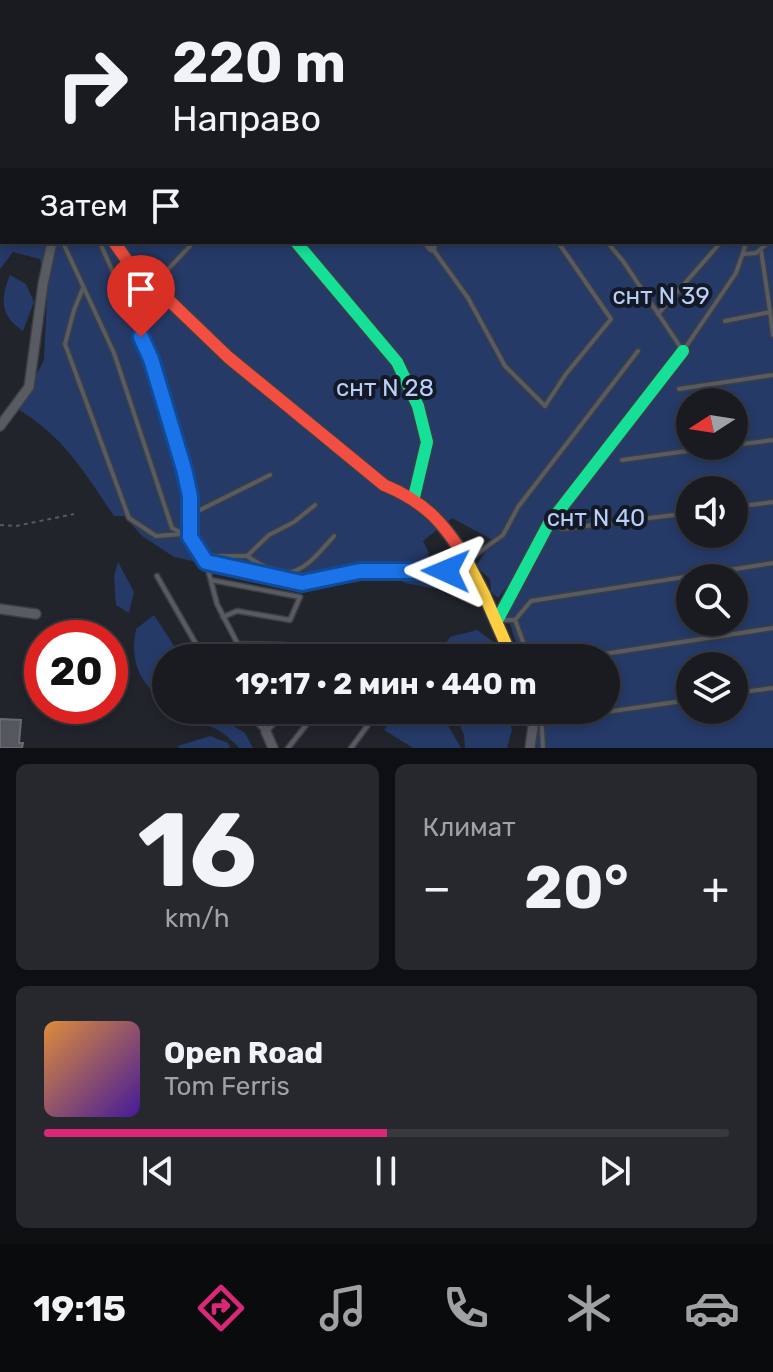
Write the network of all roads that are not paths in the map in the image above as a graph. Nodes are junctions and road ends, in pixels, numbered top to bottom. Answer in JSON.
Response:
{"nodes":[{"id":1,"x":52,"y":244,"type":"edge"},
{"id":2,"x":108,"y":244,"type":"edge"},
{"id":3,"x":298,"y":244,"type":"edge"},
{"id":4,"x":432,"y":244,"type":"edge"},
{"id":5,"x":559,"y":244,"type":"edge"},
{"id":6,"x":609,"y":244,"type":"edge"},
{"id":7,"x":719,"y":244,"type":"edge"},
{"id":8,"x":743,"y":244,"type":"edge"},
{"id":9,"x":766,"y":244,"type":"edge"},
{"id":10,"x":190,"y":246,"type":"dead end"},
{"id":11,"x":65,"y":247,"type":"dead end"},
{"id":12,"x":761,"y":250,"type":"junction"},
{"id":13,"x":743,"y":254,"type":"junction"},
{"id":14,"x":153,"y":285,"type":"junction"},
{"id":15,"x":83,"y":288,"type":"junction"},
{"id":16,"x":770,"y":312,"type":"junction"},
{"id":17,"x":658,"y":314,"type":"junction"},
{"id":18,"x":725,"y":321,"type":"dead end"},
{"id":19,"x":773,"y":335,"type":"edge"},
{"id":20,"x":638,"y":351,"type":"dead end"},
{"id":21,"x":683,"y":351,"type":"junction"},
{"id":22,"x":773,"y":375,"type":"edge"},
{"id":23,"x":686,"y":388,"type":"edge"},
{"id":24,"x":0,"y":426,"type":"edge"},
{"id":25,"x":773,"y":440,"type":"edge"},
{"id":26,"x":748,"y":443,"type":"edge"},
{"id":27,"x":676,"y":453,"type":"edge"},
{"id":28,"x":622,"y":460,"type":"dead end"},
{"id":29,"x":270,"y":475,"type":"dead end"},
{"id":30,"x":414,"y":497,"type":"junction"},
{"id":31,"x":773,"y":502,"type":"edge"},
{"id":32,"x":315,"y":505,"type":"dead end"},
{"id":33,"x":748,"y":505,"type":"edge"},
{"id":34,"x":190,"y":515,"type":"junction"},
{"id":35,"x":676,"y":515,"type":"edge"},
{"id":36,"x":562,"y":529,"type":"dead end"},
{"id":37,"x":184,"y":534,"type":"junction"},
{"id":38,"x":334,"y":536,"type":"dead end"},
{"id":39,"x":190,"y":537,"type":"junction"},
{"id":40,"x":203,"y":556,"type":"junction"},
{"id":41,"x":247,"y":556,"type":"junction"},
{"id":42,"x":206,"y":562,"type":"junction"},
{"id":43,"x":773,"y":563,"type":"edge"},
{"id":44,"x":468,"y":568,"type":"junction"},
{"id":45,"x":157,"y":576,"type":"dead end"},
{"id":46,"x":211,"y":580,"type":"junction"},
{"id":47,"x":0,"y":609,"type":"edge"},
{"id":48,"x":36,"y":614,"type":"dead end"},
{"id":49,"x":223,"y":617,"type":"junction"},
{"id":50,"x":498,"y":619,"type":"junction"},
{"id":51,"x":515,"y":620,"type":"junction"},
{"id":52,"x":773,"y":628,"type":"edge"},
{"id":53,"x":196,"y":644,"type":"edge"},
{"id":54,"x":237,"y":644,"type":"edge"},
{"id":55,"x":507,"y":644,"type":"edge"},
{"id":56,"x":524,"y":644,"type":"edge"},
{"id":57,"x":620,"y":652,"type":"edge"},
{"id":58,"x":773,"y":688,"type":"edge"},
{"id":59,"x":748,"y":691,"type":"edge"},
{"id":60,"x":676,"y":702,"type":"edge"},
{"id":61,"x":620,"y":710,"type":"edge"},
{"id":62,"x":258,"y":724,"type":"edge"},
{"id":63,"x":266,"y":724,"type":"edge"},
{"id":64,"x":273,"y":724,"type":"edge"},
{"id":65,"x":307,"y":724,"type":"edge"},
{"id":66,"x":533,"y":724,"type":"edge"},
{"id":67,"x":543,"y":724,"type":"edge"},
{"id":68,"x":368,"y":725,"type":"dead end"},
{"id":69,"x":266,"y":732,"type":"junction"},
{"id":70,"x":273,"y":748,"type":"edge"},
{"id":71,"x":288,"y":748,"type":"edge"},
{"id":72,"x":351,"y":748,"type":"edge"},
{"id":73,"x":530,"y":748,"type":"edge"},
{"id":74,"x":543,"y":748,"type":"edge"}],
"edges":[{"from":1,"to":24,"type":"street"},
{"from":2,"to":14,"type":"street"},
{"from":2,"to":34,"type":"lane"},
{"from":3,"to":30,"type":"street"},
{"from":4,"to":5,"type":"lane"},
{"from":6,"to":17,"type":"lane"},
{"from":7,"to":17,"type":"lane"},
{"from":8,"to":13,"type":"lane"},
{"from":9,"to":12,"type":"lane"},
{"from":10,"to":14,"type":"lane"},
{"from":11,"to":15,"type":"lane"},
{"from":12,"to":13,"type":"lane"},
{"from":12,"to":16,"type":"lane"},
{"from":13,"to":21,"type":"lane"},
{"from":14,"to":30,"type":"street"},
{"from":15,"to":37,"type":"lane"},
{"from":15,"to":37,"type":"lane"},
{"from":16,"to":18,"type":"lane"},
{"from":16,"to":19,"type":"lane"},
{"from":17,"to":21,"type":"lane"},
{"from":20,"to":44,"type":"lane"},
{"from":21,"to":50,"type":"street"},
{"from":22,"to":23,"type":"lane"},
{"from":25,"to":26,"type":"lane"},
{"from":27,"to":28,"type":"lane"},
{"from":29,"to":34,"type":"lane"},
{"from":30,"to":44,"type":"street"},
{"from":31,"to":33,"type":"lane"},
{"from":32,"to":41,"type":"lane"},
{"from":34,"to":39,"type":"lane"},
{"from":35,"to":36,"type":"lane"},
{"from":37,"to":39,"type":"lane"},
{"from":38,"to":41,"type":"lane"},
{"from":39,"to":40,"type":"lane"},
{"from":40,"to":41,"type":"lane"},
{"from":40,"to":42,"type":"lane"},
{"from":42,"to":44,"type":"lane"},
{"from":42,"to":46,"type":"lane"},
{"from":43,"to":51,"type":"lane"},
{"from":44,"to":50,"type":"street"},
{"from":45,"to":53,"type":"lane"},
{"from":46,"to":49,"type":"lane"},
{"from":46,"to":49,"type":"lane"},
{"from":47,"to":48,"type":"street"},
{"from":49,"to":54,"type":"lane"},
{"from":50,"to":51,"type":"lane"},
{"from":50,"to":55,"type":"street"},
{"from":51,"to":56,"type":"lane"},
{"from":52,"to":57,"type":"lane"},
{"from":58,"to":59,"type":"lane"},
{"from":60,"to":61,"type":"lane"},
{"from":62,"to":69,"type":"lane"},
{"from":63,"to":69,"type":"lane"},
{"from":64,"to":69,"type":"lane"},
{"from":65,"to":71,"type":"lane"},
{"from":66,"to":73,"type":"street"},
{"from":67,"to":74,"type":"lane"},
{"from":68,"to":72,"type":"lane"},
{"from":69,"to":70,"type":"street"}]}
